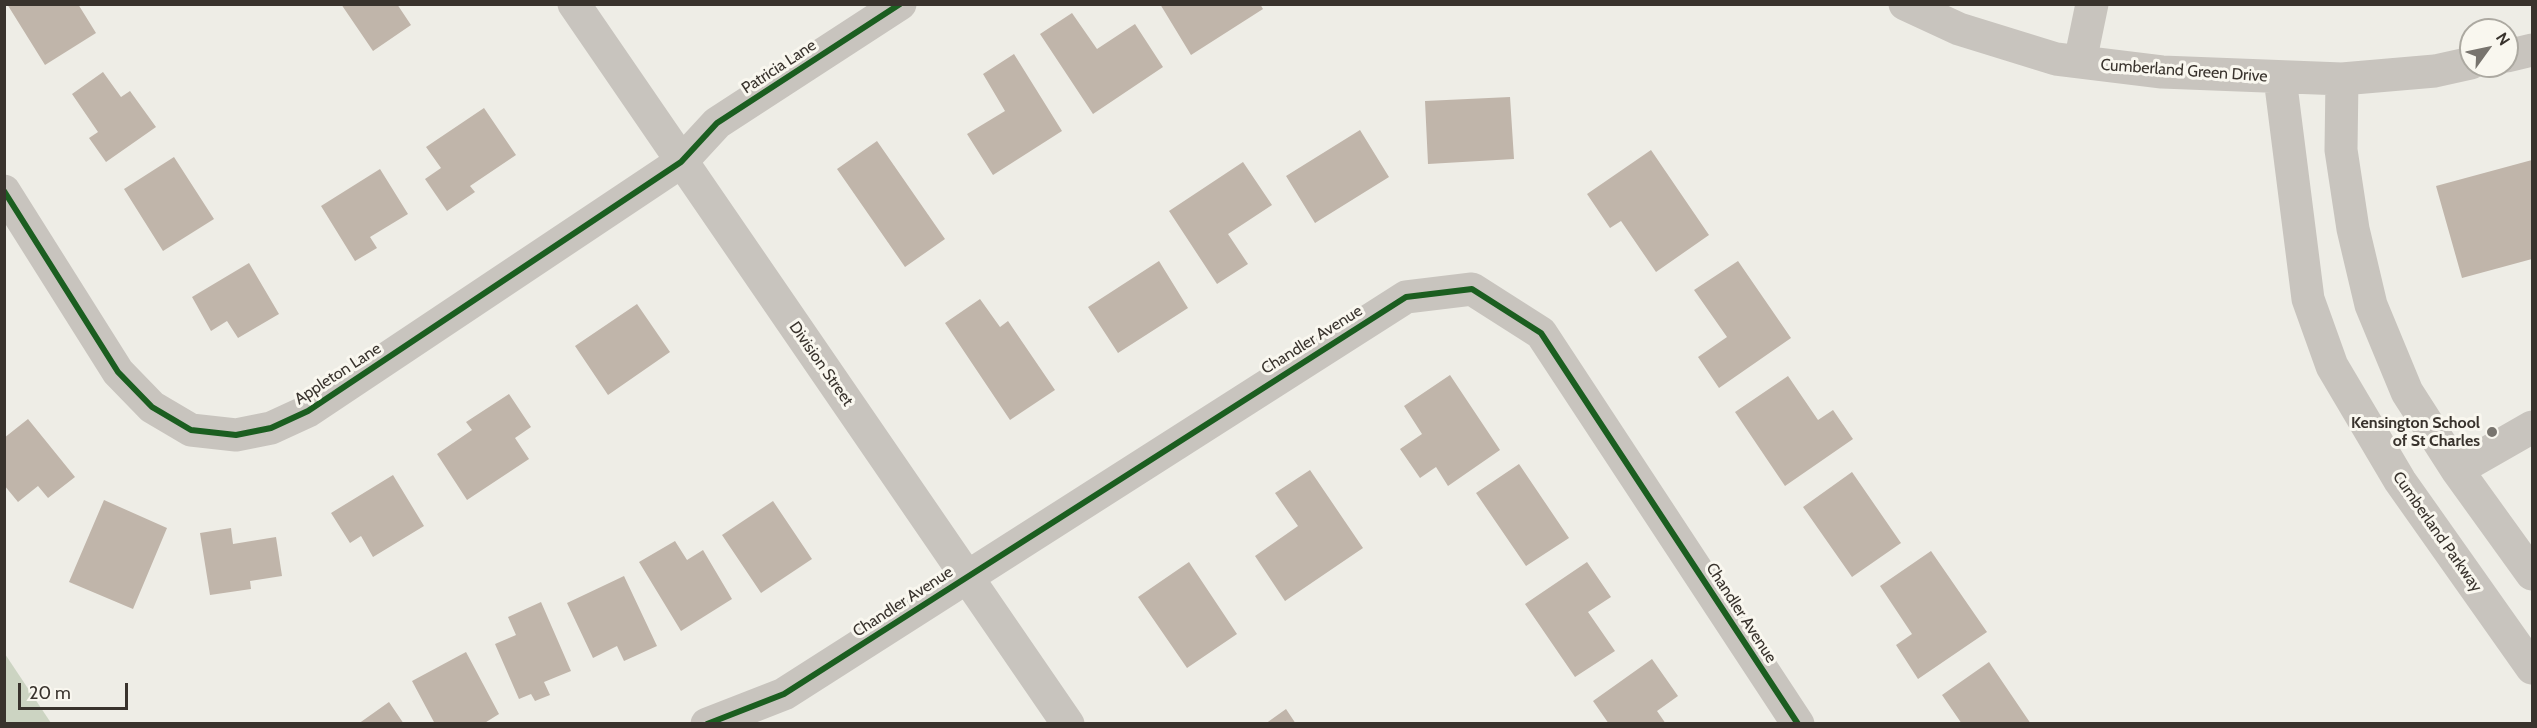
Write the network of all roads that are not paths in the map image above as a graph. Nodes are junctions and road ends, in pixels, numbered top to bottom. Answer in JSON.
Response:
{"nodes":[{"id":1,"x":574,"y":4,"type":"edge"},
{"id":2,"x":900,"y":4,"type":"edge"},
{"id":3,"x":1905,"y":4,"type":"edge"},
{"id":4,"x":2092,"y":4,"type":"edge"},
{"id":5,"x":2080,"y":62,"type":"junction"},
{"id":6,"x":2459,"y":66,"type":"edge"},
{"id":7,"x":2280,"y":78,"type":"junction"},
{"id":8,"x":2342,"y":79,"type":"junction"},
{"id":9,"x":681,"y":162,"type":"junction"},
{"id":10,"x":4,"y":191,"type":"edge"},
{"id":11,"x":2532,"y":427,"type":"edge"},
{"id":12,"x":2457,"y":470,"type":"junction"},
{"id":13,"x":2532,"y":574,"type":"edge"},
{"id":14,"x":968,"y":576,"type":"junction"},
{"id":15,"x":2532,"y":668,"type":"edge"},
{"id":16,"x":707,"y":723,"type":"edge"},
{"id":17,"x":1068,"y":723,"type":"edge"},
{"id":18,"x":1798,"y":723,"type":"edge"}],
"edges":[{"from":1,"to":9,"type":"street","name":"Division Street"},
{"from":2,"to":9,"type":"street","name":"Patricia Lane"},
{"from":3,"to":5,"type":"street","name":"Cumberland Green Drive"},
{"from":4,"to":5,"type":"street"},
{"from":5,"to":7,"type":"street","name":"Cumberland Green Drive"},
{"from":6,"to":8,"type":"street","name":"Cumberland Green Drive"},
{"from":7,"to":8,"type":"street","name":"Cumberland Green Drive"},
{"from":7,"to":15,"type":"street","name":"Cumberland Parkway"},
{"from":8,"to":12,"type":"street"},
{"from":9,"to":10,"type":"street","name":"Appleton Lane"},
{"from":9,"to":14,"type":"street","name":"Division Street"},
{"from":11,"to":12,"type":"street"},
{"from":12,"to":13,"type":"street"},
{"from":14,"to":16,"type":"street","name":"Chandler Avenue"},
{"from":14,"to":17,"type":"street","name":"Division Street"},
{"from":14,"to":18,"type":"street","name":"Chandler Avenue"}]}
